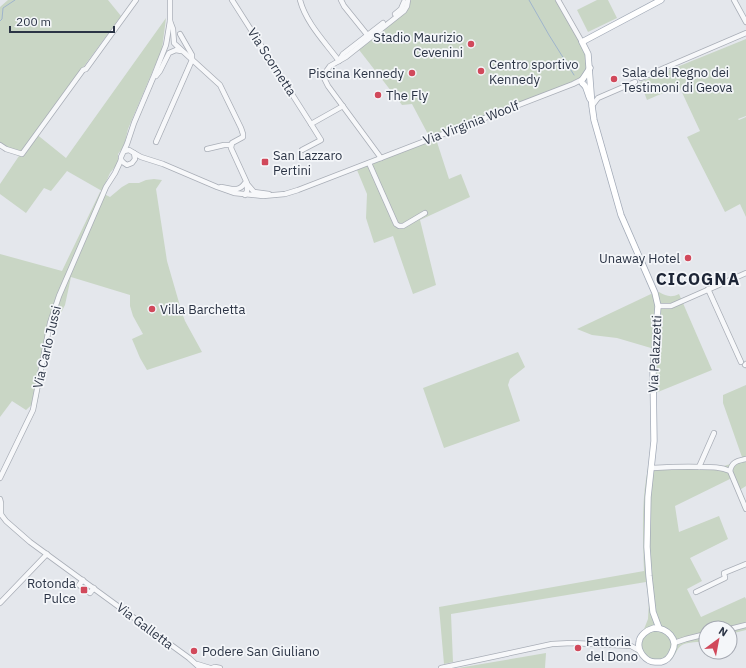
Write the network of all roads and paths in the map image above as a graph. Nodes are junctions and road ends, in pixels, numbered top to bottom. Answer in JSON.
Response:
{"nodes":[{"id":1,"x":136,"y":0,"type":"edge"},
{"id":2,"x":170,"y":0,"type":"edge"},
{"id":3,"x":232,"y":0,"type":"edge"},
{"id":4,"x":300,"y":0,"type":"edge"},
{"id":5,"x":341,"y":0,"type":"edge"},
{"id":6,"x":558,"y":0,"type":"edge"},
{"id":7,"x":661,"y":0,"type":"edge"},
{"id":8,"x":734,"y":0,"type":"edge"},
{"id":9,"x":405,"y":1,"type":"edge"},
{"id":10,"x":170,"y":21,"type":"junction"},
{"id":11,"x":746,"y":22,"type":"edge"},
{"id":12,"x":746,"y":33,"type":"edge"},
{"id":13,"x":180,"y":34,"type":"dead end"},
{"id":14,"x":368,"y":36,"type":"junction"},
{"id":15,"x":582,"y":42,"type":"junction"},
{"id":16,"x":182,"y":52,"type":"junction"},
{"id":17,"x":192,"y":60,"type":"junction"},
{"id":18,"x":339,"y":61,"type":"junction"},
{"id":19,"x":153,"y":78,"type":"junction"},
{"id":20,"x":641,"y":78,"type":"dead end"},
{"id":21,"x":586,"y":81,"type":"junction"},
{"id":22,"x":635,"y":82,"type":"dead end"},
{"id":23,"x":591,"y":96,"type":"junction"},
{"id":24,"x":598,"y":98,"type":"junction"},
{"id":25,"x":343,"y":106,"type":"junction"},
{"id":26,"x":592,"y":106,"type":"junction"},
{"id":27,"x":311,"y":124,"type":"junction"},
{"id":28,"x":129,"y":137,"type":"junction"},
{"id":29,"x":156,"y":142,"type":"dead end"},
{"id":30,"x":0,"y":145,"type":"edge"},
{"id":31,"x":231,"y":145,"type":"junction"},
{"id":32,"x":207,"y":149,"type":"dead end"},
{"id":33,"x":302,"y":150,"type":"dead end"},
{"id":34,"x":124,"y":151,"type":"junction"},
{"id":35,"x":133,"y":152,"type":"junction"},
{"id":36,"x":381,"y":158,"type":"junction"},
{"id":37,"x":121,"y":160,"type":"junction"},
{"id":38,"x":155,"y":161,"type":"junction"},
{"id":39,"x":369,"y":163,"type":"junction"},
{"id":40,"x":130,"y":164,"type":"junction"},
{"id":41,"x":115,"y":173,"type":"junction"},
{"id":42,"x":246,"y":184,"type":"junction"},
{"id":43,"x":217,"y":187,"type":"junction"},
{"id":44,"x":245,"y":195,"type":"junction"},
{"id":45,"x":275,"y":195,"type":"junction"},
{"id":46,"x":425,"y":213,"type":"dead end"},
{"id":47,"x":746,"y":273,"type":"edge"},
{"id":48,"x":708,"y":289,"type":"junction"},
{"id":49,"x":658,"y":306,"type":"junction"},
{"id":50,"x":744,"y":364,"type":"edge"},
{"id":51,"x":714,"y":432,"type":"dead end"},
{"id":52,"x":746,"y":459,"type":"edge"},
{"id":53,"x":699,"y":467,"type":"junction"},
{"id":54,"x":652,"y":468,"type":"junction"},
{"id":55,"x":730,"y":471,"type":"junction"},
{"id":56,"x":0,"y":478,"type":"edge"},
{"id":57,"x":0,"y":499,"type":"edge"},
{"id":58,"x":0,"y":507,"type":"edge"},
{"id":59,"x":746,"y":509,"type":"edge"},
{"id":60,"x":0,"y":513,"type":"edge"},
{"id":61,"x":47,"y":554,"type":"junction"},
{"id":62,"x":746,"y":564,"type":"edge"},
{"id":63,"x":696,"y":592,"type":"dead end"},
{"id":64,"x":0,"y":603,"type":"edge"},
{"id":65,"x":653,"y":612,"type":"junction"},
{"id":66,"x":659,"y":628,"type":"junction"},
{"id":67,"x":649,"y":630,"type":"junction"},
{"id":68,"x":698,"y":636,"type":"edge"},
{"id":69,"x":673,"y":641,"type":"junction"},
{"id":70,"x":639,"y":643,"type":"junction"},
{"id":71,"x":630,"y":646,"type":"junction"},
{"id":72,"x":640,"y":650,"type":"junction"},
{"id":73,"x":664,"y":661,"type":"junction"},
{"id":74,"x":196,"y":664,"type":"junction"},
{"id":75,"x":655,"y":665,"type":"edge"},
{"id":76,"x":200,"y":668,"type":"edge"},
{"id":77,"x":211,"y":668,"type":"edge"},
{"id":78,"x":220,"y":668,"type":"edge"},
{"id":79,"x":441,"y":668,"type":"edge"},
{"id":80,"x":661,"y":668,"type":"edge"}],
"edges":[{"from":1,"to":30,"type":"street"},
{"from":2,"to":10,"type":"street"},
{"from":3,"to":27,"type":"street","name":"Via Scornetta"},
{"from":4,"to":18,"type":"street"},
{"from":5,"to":14,"type":"street"},
{"from":6,"to":15,"type":"street"},
{"from":7,"to":15,"type":"main road"},
{"from":8,"to":11,"type":"street"},
{"from":9,"to":14,"type":"street"},
{"from":9,"to":14,"type":"street"},
{"from":10,"to":16,"type":"street"},
{"from":10,"to":19,"type":"street"},
{"from":12,"to":20,"type":"street"},
{"from":13,"to":17,"type":"street"},
{"from":14,"to":18,"type":"street"},
{"from":15,"to":21,"type":"main road"},
{"from":16,"to":17,"type":"street"},
{"from":16,"to":19,"type":"street"},
{"from":17,"to":29,"type":"street"},
{"from":17,"to":31,"type":"street"},
{"from":18,"to":25,"type":"street"},
{"from":19,"to":28,"type":"street"},
{"from":21,"to":23,"type":"main road","name":"Via Palazzetti"},
{"from":21,"to":26,"type":"main road","name":"Via Palazzetti"},
{"from":21,"to":36,"type":"street","name":"Via Virginia Woolf"},
{"from":22,"to":24,"type":"street"},
{"from":23,"to":24,"type":"street"},
{"from":23,"to":26,"type":"main road","name":"Via Palazzetti"},
{"from":24,"to":26,"type":"street"},
{"from":25,"to":27,"type":"street"},
{"from":25,"to":36,"type":"street"},
{"from":26,"to":49,"type":"main road","name":"Via Palazzetti"},
{"from":27,"to":33,"type":"street","name":"Via Scornetta"},
{"from":28,"to":34,"type":"street"},
{"from":28,"to":35,"type":"street"},
{"from":31,"to":32,"type":"street"},
{"from":31,"to":42,"type":"street"},
{"from":34,"to":35,"type":"street"},
{"from":34,"to":37,"type":"street"},
{"from":35,"to":38,"type":"street","name":"Via Virginia Woolf"},
{"from":35,"to":40,"type":"street"},
{"from":36,"to":39,"type":"street","name":"Via Virginia Woolf"},
{"from":37,"to":40,"type":"street"},
{"from":37,"to":41,"type":"street","name":"Via Carlo Jussi"},
{"from":38,"to":40,"type":"street","name":"Via Virginia Woolf"},
{"from":38,"to":43,"type":"street","name":"Via Virginia Woolf"},
{"from":39,"to":45,"type":"street","name":"Via Virginia Woolf"},
{"from":39,"to":46,"type":"street"},
{"from":40,"to":41,"type":"street","name":"Via Carlo Jussi"},
{"from":41,"to":56,"type":"street","name":"Via Carlo Jussi"},
{"from":42,"to":43,"type":"street","name":"Via Virginia Woolf"},
{"from":42,"to":44,"type":"street"},
{"from":42,"to":45,"type":"street","name":"Via Virginia Woolf"},
{"from":43,"to":44,"type":"street","name":"Via Virginia Woolf"},
{"from":44,"to":45,"type":"street","name":"Via Virginia Woolf"},
{"from":47,"to":48,"type":"street"},
{"from":48,"to":49,"type":"street"},
{"from":48,"to":50,"type":"street"},
{"from":49,"to":54,"type":"main road","name":"Via Palazzetti"},
{"from":51,"to":53,"type":"street"},
{"from":52,"to":55,"type":"street"},
{"from":53,"to":54,"type":"street"},
{"from":53,"to":55,"type":"street"},
{"from":54,"to":65,"type":"main road","name":"Via Palazzetti"},
{"from":55,"to":59,"type":"street"},
{"from":57,"to":58,"type":"street"},
{"from":58,"to":60,"type":"street","name":"Via Galletta"},
{"from":60,"to":61,"type":"street","name":"Via Galletta"},
{"from":61,"to":64,"type":"street"},
{"from":61,"to":74,"type":"street","name":"Via Galletta"},
{"from":62,"to":63,"type":"street"},
{"from":65,"to":66,"type":"main road","name":"Via Palazzetti"},
{"from":65,"to":67,"type":"main road","name":"Via Palazzetti"},
{"from":66,"to":67,"type":"main road"},
{"from":66,"to":69,"type":"main road"},
{"from":67,"to":70,"type":"main road","name":"Via Palazzetti"},
{"from":68,"to":69,"type":"street"},
{"from":69,"to":73,"type":"main road"},
{"from":70,"to":71,"type":"street"},
{"from":70,"to":72,"type":"main road"},
{"from":71,"to":72,"type":"street"},
{"from":71,"to":79,"type":"street"},
{"from":72,"to":75,"type":"main road"},
{"from":73,"to":75,"type":"main road"},
{"from":73,"to":80,"type":"main road"},
{"from":74,"to":76,"type":"street","name":"Via Galletta"},
{"from":74,"to":77,"type":"street","name":"Via Galletta"},
{"from":77,"to":78,"type":"street","name":"Via Galletta"}]}
